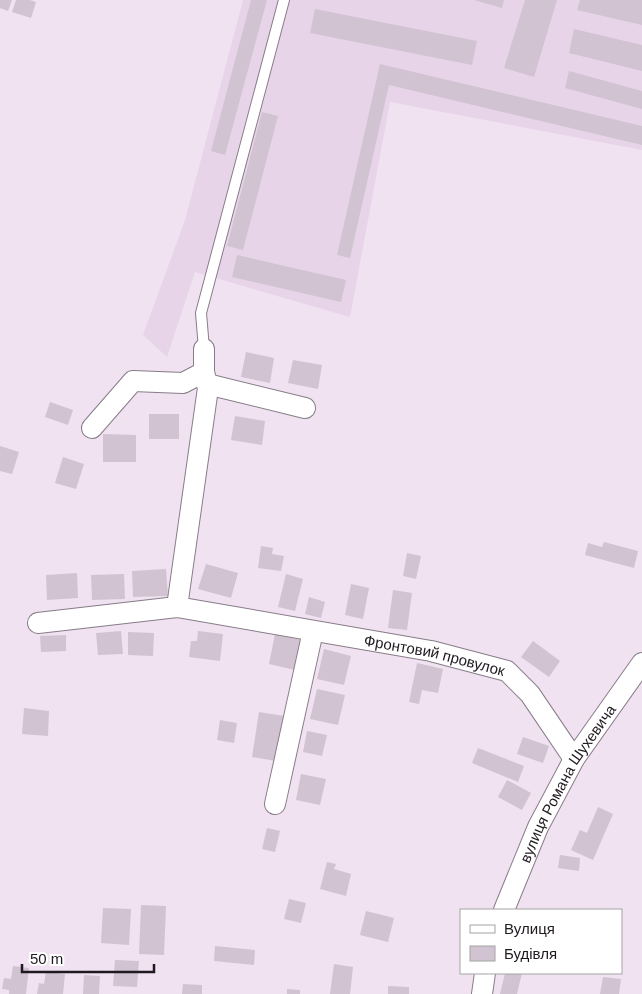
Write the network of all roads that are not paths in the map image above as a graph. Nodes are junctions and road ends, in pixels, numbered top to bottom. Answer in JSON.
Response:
{"nodes":[{"id":1,"x":284,"y":0,"type":"edge"},
{"id":2,"x":204,"y":349,"type":"joint"},
{"id":3,"x":205,"y":378,"type":"junction"},
{"id":4,"x":305,"y":408,"type":"dead end"},
{"id":5,"x":92,"y":428,"type":"dead end"},
{"id":6,"x":177,"y":607,"type":"junction"},
{"id":7,"x":38,"y":623,"type":"dead end"},
{"id":8,"x":313,"y":631,"type":"junction"},
{"id":9,"x":642,"y":663,"type":"edge"},
{"id":10,"x":574,"y":759,"type":"junction"},
{"id":11,"x":275,"y":804,"type":"dead end"},
{"id":12,"x":504,"y":909,"type":"edge"},
{"id":13,"x":486,"y":974,"type":"edge"},
{"id":14,"x":482,"y":994,"type":"edge"}],
"edges":[{"from":1,"to":2,"type":"lane"},
{"from":2,"to":3,"type":"street"},
{"from":3,"to":4,"type":"street"},
{"from":3,"to":5,"type":"street"},
{"from":3,"to":6,"type":"street"},
{"from":6,"to":7,"type":"street","name":"Фронтовий провулок"},
{"from":6,"to":8,"type":"street","name":"Фронтовий провулок"},
{"from":8,"to":10,"type":"street","name":"Фронтовий провулок"},
{"from":8,"to":11,"type":"street"},
{"from":9,"to":10,"type":"street","name":"вулиця Романа Шухевича"},
{"from":10,"to":12,"type":"street","name":"вулиця Романа Шухевича"},
{"from":13,"to":14,"type":"street"}]}
